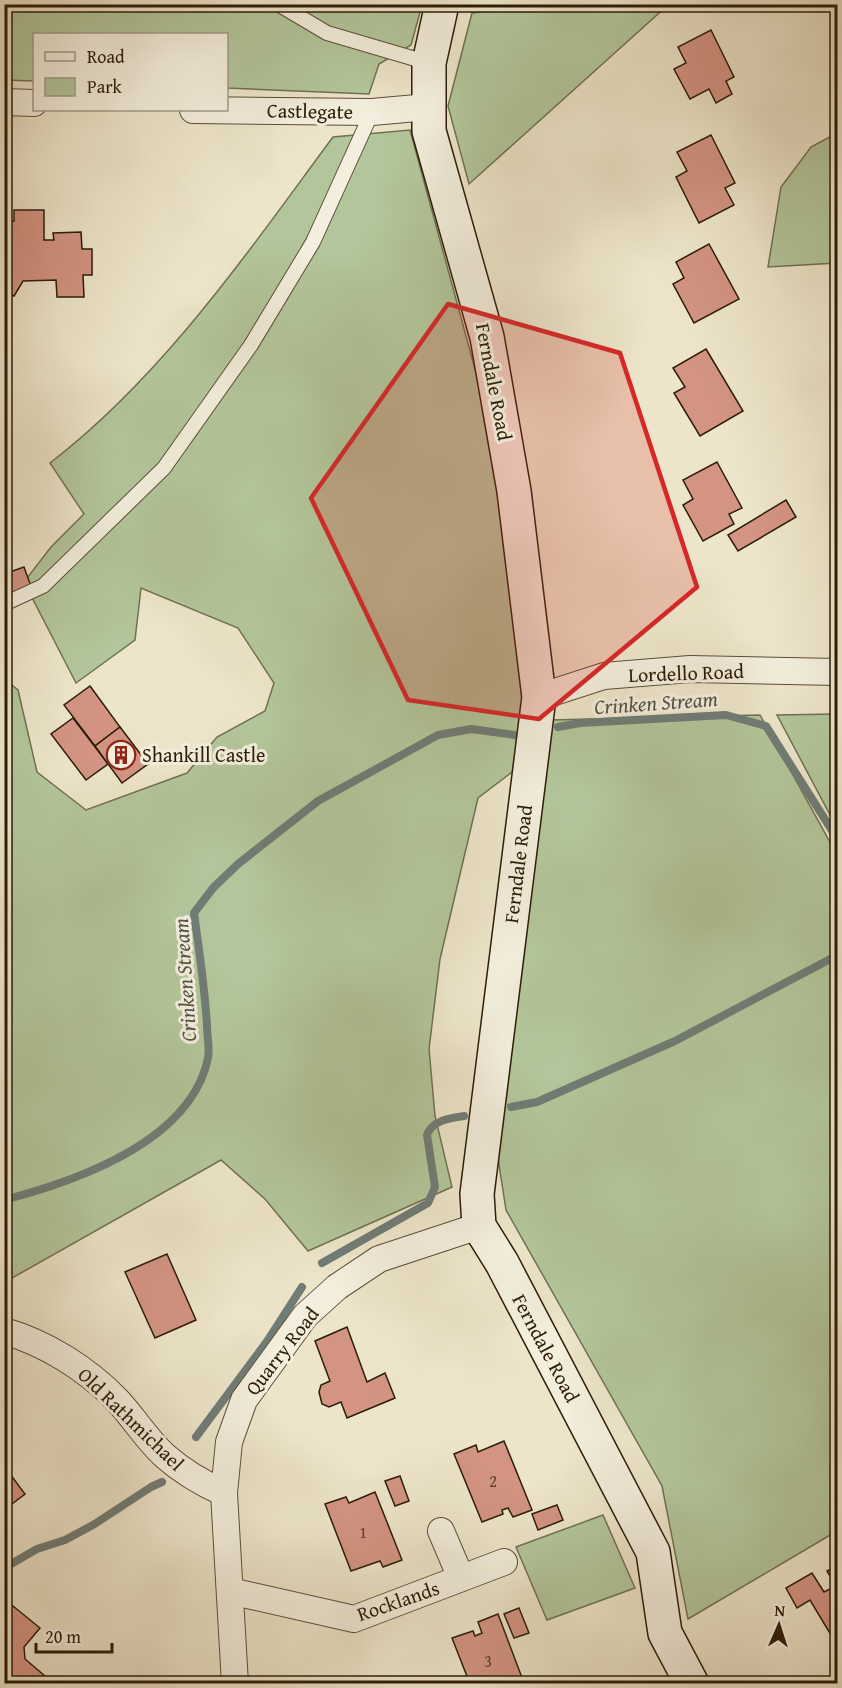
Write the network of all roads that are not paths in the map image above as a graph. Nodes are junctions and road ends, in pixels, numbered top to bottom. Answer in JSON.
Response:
{"nodes":[{"id":1,"x":278,"y":4,"type":"edge"},
{"id":2,"x":442,"y":4,"type":"edge"},
{"id":3,"x":429,"y":63,"type":"junction"},
{"id":4,"x":4,"y":102,"type":"edge"},
{"id":5,"x":33,"y":103,"type":"edge"},
{"id":6,"x":428,"y":107,"type":"junction"},
{"id":7,"x":228,"y":110,"type":"edge"},
{"id":8,"x":372,"y":112,"type":"junction"},
{"id":9,"x":4,"y":604,"type":"edge"},
{"id":10,"x":837,"y":672,"type":"edge"},
{"id":11,"x":538,"y":697,"type":"junction"},
{"id":12,"x":479,"y":1226,"type":"junction"},
{"id":13,"x":4,"y":1331,"type":"edge"},
{"id":14,"x":224,"y":1493,"type":"junction"},
{"id":15,"x":441,"y":1532,"type":"dead end"},
{"id":16,"x":504,"y":1562,"type":"dead end"},
{"id":17,"x":461,"y":1578,"type":"junction"},
{"id":18,"x":230,"y":1591,"type":"junction"},
{"id":19,"x":235,"y":1683,"type":"edge"},
{"id":20,"x":692,"y":1683,"type":"edge"}],
"edges":[{"from":1,"to":3,"type":"lane"},
{"from":2,"to":3,"type":"street","name":"Ferndale Road"},
{"from":3,"to":6,"type":"street","name":"Ferndale Road"},
{"from":4,"to":5,"type":"street"},
{"from":6,"to":8,"type":"street","name":"Castlegate"},
{"from":6,"to":11,"type":"street","name":"Ferndale Road"},
{"from":7,"to":8,"type":"street","name":"Castlegate"},
{"from":8,"to":9,"type":"lane"},
{"from":10,"to":11,"type":"street","name":"Lordello Road"},
{"from":11,"to":12,"type":"street","name":"Ferndale Road"},
{"from":12,"to":14,"type":"street","name":"Quarry Road"},
{"from":12,"to":20,"type":"street","name":"Ferndale Road"},
{"from":13,"to":14,"type":"street","name":"Old Rathmichael"},
{"from":14,"to":18,"type":"street","name":"Quarry Road"},
{"from":15,"to":17,"type":"street","name":"Rocklands"},
{"from":16,"to":17,"type":"street","name":"Rocklands"},
{"from":17,"to":18,"type":"street","name":"Rocklands"},
{"from":18,"to":19,"type":"street","name":"Quarry Road"}]}
